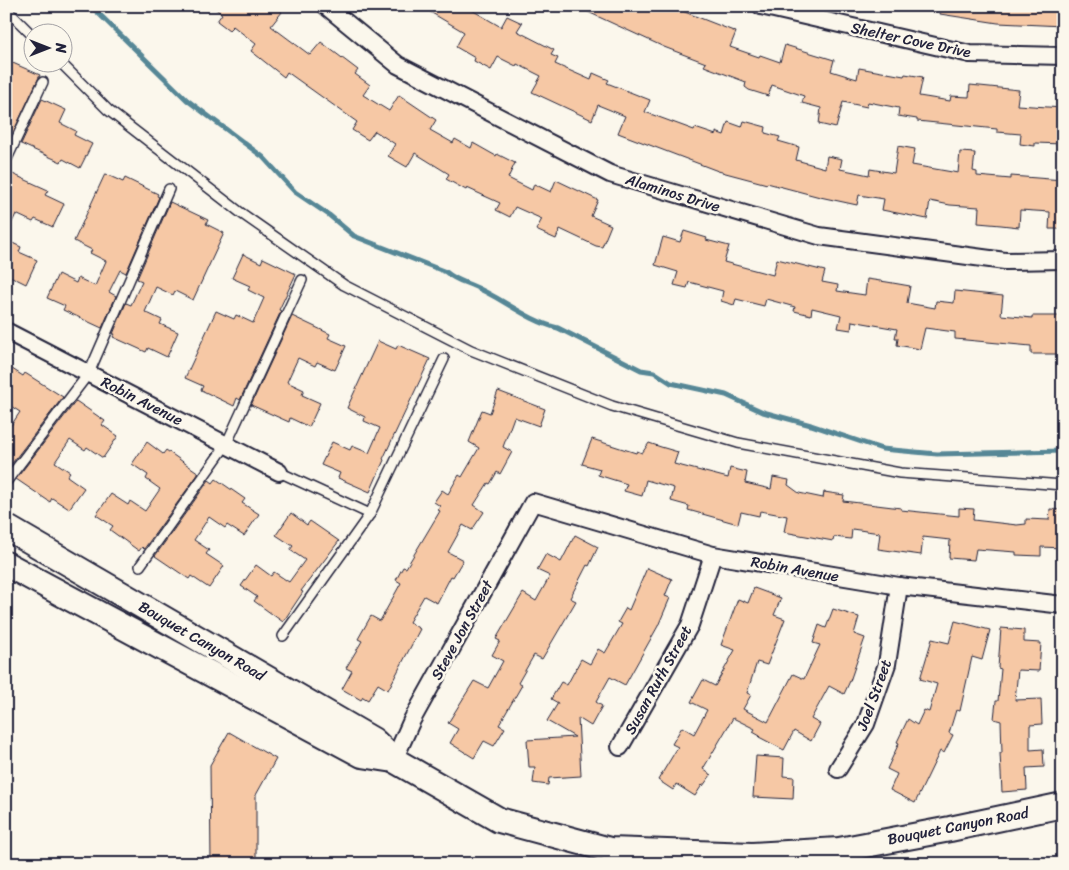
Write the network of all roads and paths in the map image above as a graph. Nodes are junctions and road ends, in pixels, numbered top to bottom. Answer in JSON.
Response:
{"nodes":[{"id":1,"x":326,"y":6,"type":"edge"},
{"id":2,"x":761,"y":6,"type":"edge"},
{"id":3,"x":6,"y":9,"type":"edge"},
{"id":4,"x":22,"y":25,"type":"edge"},
{"id":5,"x":1063,"y":56,"type":"edge"},
{"id":6,"x":70,"y":72,"type":"edge"},
{"id":7,"x":43,"y":82,"type":"dead end"},
{"id":8,"x":6,"y":161,"type":"edge"},
{"id":9,"x":169,"y":189,"type":"dead end"},
{"id":10,"x":1063,"y":260,"type":"edge"},
{"id":11,"x":302,"y":280,"type":"dead end"},
{"id":12,"x":6,"y":331,"type":"edge"},
{"id":13,"x":444,"y":359,"type":"dead end"},
{"id":14,"x":88,"y":373,"type":"junction"},
{"id":15,"x":226,"y":444,"type":"junction"},
{"id":16,"x":279,"y":472,"type":"joint"},
{"id":17,"x":6,"y":482,"type":"edge"},
{"id":18,"x":1063,"y":485,"type":"edge"},
{"id":19,"x":533,"y":502,"type":"joint"},
{"id":20,"x":370,"y":514,"type":"junction"},
{"id":21,"x":6,"y":527,"type":"edge"},
{"id":22,"x":31,"y":541,"type":"junction"},
{"id":23,"x":713,"y":555,"type":"junction"},
{"id":24,"x":10,"y":566,"type":"edge"},
{"id":25,"x":140,"y":566,"type":"dead end"},
{"id":26,"x":899,"y":586,"type":"junction"},
{"id":27,"x":1063,"y":605,"type":"edge"},
{"id":28,"x":283,"y":636,"type":"dead end"},
{"id":29,"x":620,"y":747,"type":"dead end"},
{"id":30,"x":394,"y":760,"type":"junction"},
{"id":31,"x":838,"y":769,"type":"dead end"},
{"id":32,"x":1063,"y":805,"type":"edge"}],
"edges":[{"from":1,"to":10,"type":"street","name":"Alaminos Drive"},
{"from":2,"to":5,"type":"street","name":"Shelter Cove Drive"},
{"from":3,"to":4,"type":"lane"},
{"from":6,"to":18,"type":"lane"},
{"from":7,"to":8,"type":"lane"},
{"from":9,"to":14,"type":"lane"},
{"from":11,"to":15,"type":"lane"},
{"from":12,"to":14,"type":"street","name":"Robin Avenue"},
{"from":13,"to":20,"type":"lane"},
{"from":14,"to":15,"type":"street","name":"Robin Avenue"},
{"from":14,"to":17,"type":"lane"},
{"from":15,"to":16,"type":"street","name":"Robin Avenue"},
{"from":15,"to":25,"type":"lane"},
{"from":16,"to":20,"type":"lane"},
{"from":19,"to":23,"type":"street","name":"Robin Avenue"},
{"from":19,"to":30,"type":"street","name":"Steve Jon Street"},
{"from":20,"to":28,"type":"lane"},
{"from":21,"to":22,"type":"main road","name":"Bouquet Canyon Road"},
{"from":22,"to":24,"type":"main road"},
{"from":22,"to":30,"type":"main road","name":"Bouquet Canyon Road"},
{"from":23,"to":26,"type":"street","name":"Robin Avenue"},
{"from":23,"to":29,"type":"street","name":"Susan Ruth Street"},
{"from":24,"to":30,"type":"main road","name":"Bouquet Canyon Road"},
{"from":26,"to":27,"type":"street","name":"Robin Avenue"},
{"from":26,"to":31,"type":"street","name":"Joel Street"},
{"from":30,"to":32,"type":"main road","name":"Bouquet Canyon Road"}]}
